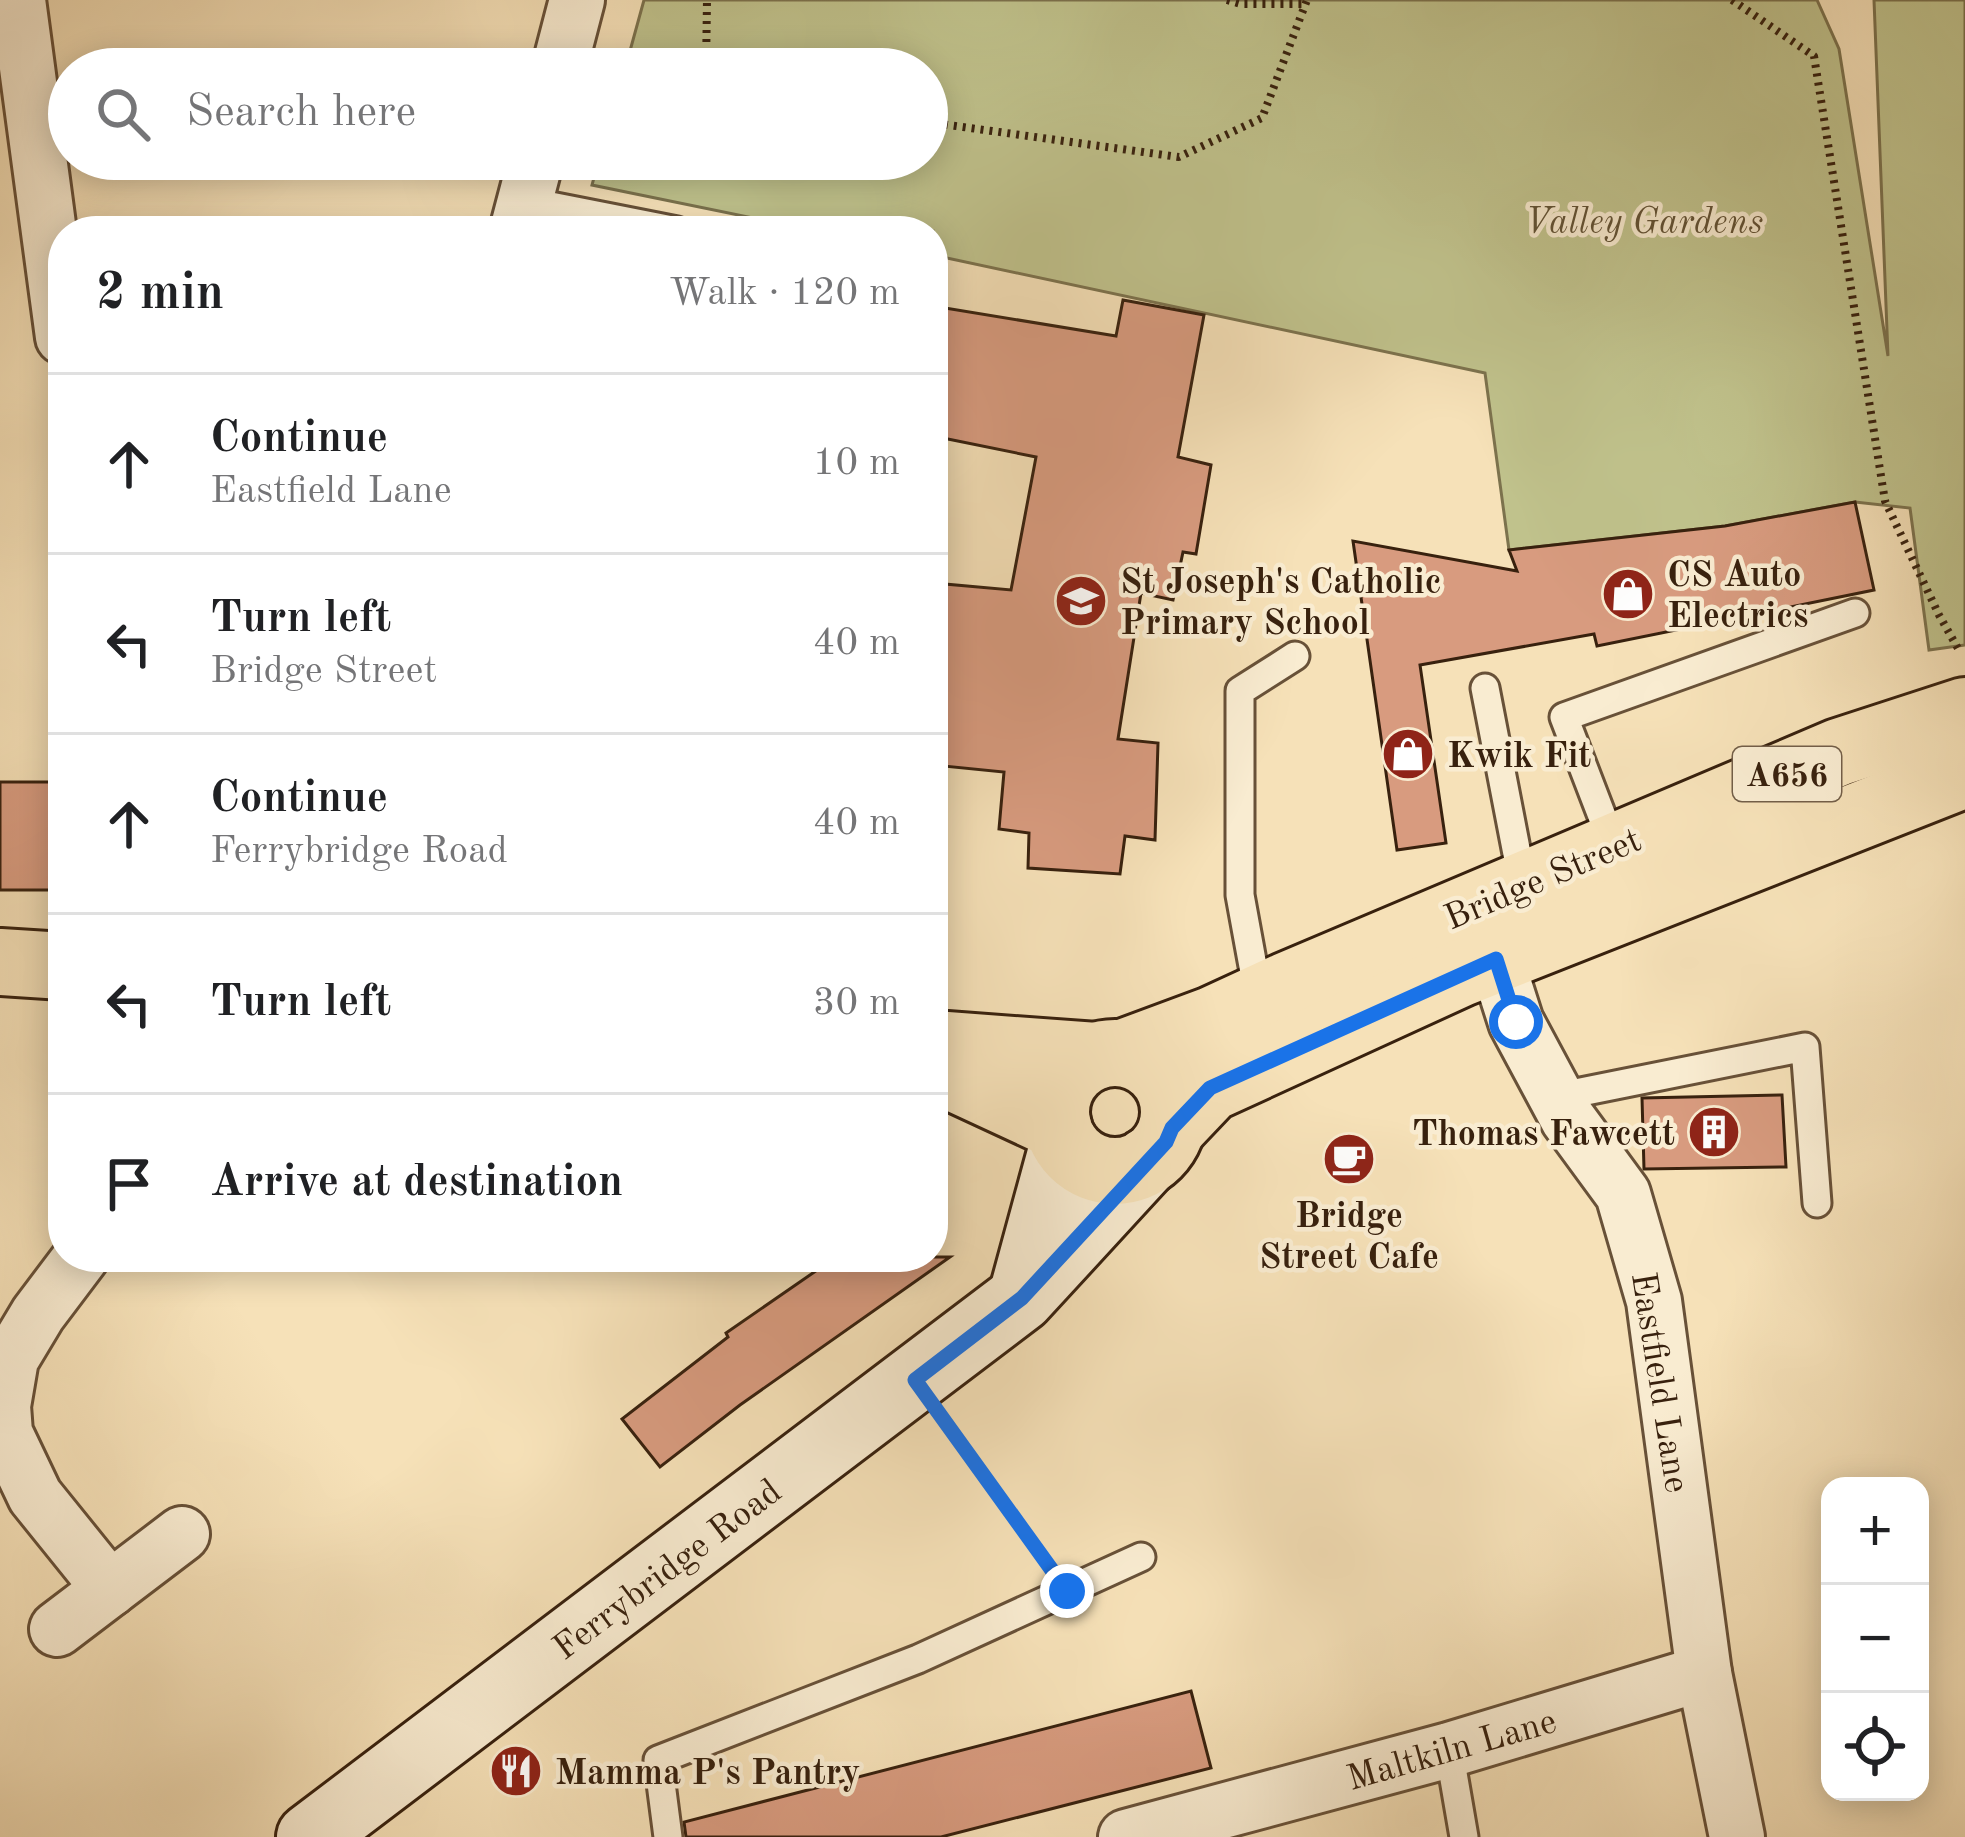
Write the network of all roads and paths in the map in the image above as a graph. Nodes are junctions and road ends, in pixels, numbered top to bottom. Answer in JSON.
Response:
{"nodes":[{"id":1,"x":18,"y":0,"type":"edge"},
{"id":2,"x":577,"y":0,"type":"edge"},
{"id":3,"x":706,"y":0,"type":"edge"},
{"id":4,"x":1227,"y":0,"type":"edge"},
{"id":5,"x":1732,"y":0,"type":"edge"},
{"id":6,"x":1306,"y":2,"type":"edge"},
{"id":7,"x":564,"y":48,"type":"edge"},
{"id":8,"x":706,"y":48,"type":"edge"},
{"id":9,"x":948,"y":125,"type":"edge"},
{"id":10,"x":526,"y":197,"type":"edge"},
{"id":11,"x":610,"y":216,"type":"edge"},
{"id":12,"x":48,"y":225,"type":"edge"},
{"id":13,"x":1855,"y":613,"type":"dead end"},
{"id":14,"x":1295,"y":656,"type":"dead end"},
{"id":15,"x":1965,"y":661,"type":"edge"},
{"id":16,"x":1485,"y":688,"type":"dead end"},
{"id":17,"x":1965,"y":711,"type":"edge"},
{"id":18,"x":1965,"y":774,"type":"edge"},
{"id":19,"x":1624,"y":876,"type":"junction"},
{"id":20,"x":1523,"y":885,"type":"junction"},
{"id":21,"x":1419,"y":930,"type":"junction"},
{"id":22,"x":1496,"y":959,"type":"junction"},
{"id":23,"x":0,"y":962,"type":"edge"},
{"id":24,"x":48,"y":965,"type":"edge"},
{"id":25,"x":1259,"y":999,"type":"junction"},
{"id":26,"x":948,"y":1045,"type":"edge"},
{"id":27,"x":1109,"y":1054,"type":"junction"},
{"id":28,"x":948,"y":1076,"type":"edge"},
{"id":29,"x":1556,"y":1097,"type":"junction"},
{"id":30,"x":1061,"y":1134,"type":"junction"},
{"id":31,"x":1160,"y":1144,"type":"junction"},
{"id":32,"x":1817,"y":1203,"type":"dead end"},
{"id":33,"x":70,"y":1272,"type":"edge"},
{"id":34,"x":1022,"y":1298,"type":"junction"},
{"id":35,"x":915,"y":1380,"type":"junction"},
{"id":36,"x":182,"y":1534,"type":"dead end"},
{"id":37,"x":1141,"y":1557,"type":"dead end"},
{"id":38,"x":110,"y":1589,"type":"junction"},
{"id":39,"x":1067,"y":1591,"type":"junction"},
{"id":40,"x":57,"y":1629,"type":"dead end"},
{"id":41,"x":1704,"y":1673,"type":"junction"},
{"id":42,"x":1449,"y":1750,"type":"junction"},
{"id":43,"x":310,"y":1837,"type":"edge"},
{"id":44,"x":668,"y":1837,"type":"edge"},
{"id":45,"x":1126,"y":1837,"type":"edge"},
{"id":46,"x":1464,"y":1837,"type":"edge"},
{"id":47,"x":1737,"y":1837,"type":"edge"}],
"edges":[{"from":1,"to":12,"type":"street"},
{"from":2,"to":7,"type":"street"},
{"from":3,"to":8,"type":"path"},
{"from":4,"to":6,"type":"path"},
{"from":5,"to":15,"type":"path"},
{"from":6,"to":9,"type":"path"},
{"from":10,"to":11,"type":"lane"},
{"from":13,"to":19,"type":"lane"},
{"from":14,"to":25,"type":"lane"},
{"from":16,"to":20,"type":"lane"},
{"from":17,"to":19,"type":"main road","name":"Bridge Street","number":"A656"},
{"from":18,"to":19,"type":"main road","name":"Bridge Street","number":"A656"},
{"from":19,"to":20,"type":"main road","name":"Bridge Street","number":"A656"},
{"from":19,"to":22,"type":"main road","name":"Bridge Street","number":"A656"},
{"from":20,"to":21,"type":"main road","name":"Bridge Street","number":"A656"},
{"from":20,"to":22,"type":"street"},
{"from":21,"to":22,"type":"street"},
{"from":21,"to":25,"type":"main road","name":"Bridge Street","number":"A656"},
{"from":22,"to":29,"type":"street","name":"Eastfield Lane"},
{"from":22,"to":31,"type":"main road","name":"Bridge Street","number":"A656"},
{"from":23,"to":24,"type":"main road"},
{"from":25,"to":27,"type":"main road","name":"Bridge Street","number":"A656"},
{"from":26,"to":27,"type":"main road","number":"A656"},
{"from":27,"to":30,"type":"main road","number":"A656"},
{"from":27,"to":31,"type":"main road"},
{"from":28,"to":30,"type":"main road"},
{"from":29,"to":32,"type":"lane"},
{"from":29,"to":41,"type":"street","name":"Eastfield Lane"},
{"from":30,"to":31,"type":"main road"},
{"from":30,"to":34,"type":"street"},
{"from":31,"to":34,"type":"street","name":"Ferrybridge Road"},
{"from":33,"to":38,"type":"street"},
{"from":34,"to":35,"type":"street","name":"Ferrybridge Road"},
{"from":35,"to":39,"type":"path"},
{"from":35,"to":43,"type":"street","name":"Ferrybridge Road"},
{"from":36,"to":38,"type":"street"},
{"from":37,"to":39,"type":"lane"},
{"from":38,"to":40,"type":"street"},
{"from":39,"to":44,"type":"lane"},
{"from":41,"to":42,"type":"street","name":"Maltkiln Lane"},
{"from":41,"to":47,"type":"street","name":"Eastfield Lane"},
{"from":42,"to":45,"type":"street","name":"Maltkiln Lane"},
{"from":42,"to":46,"type":"lane"}]}
